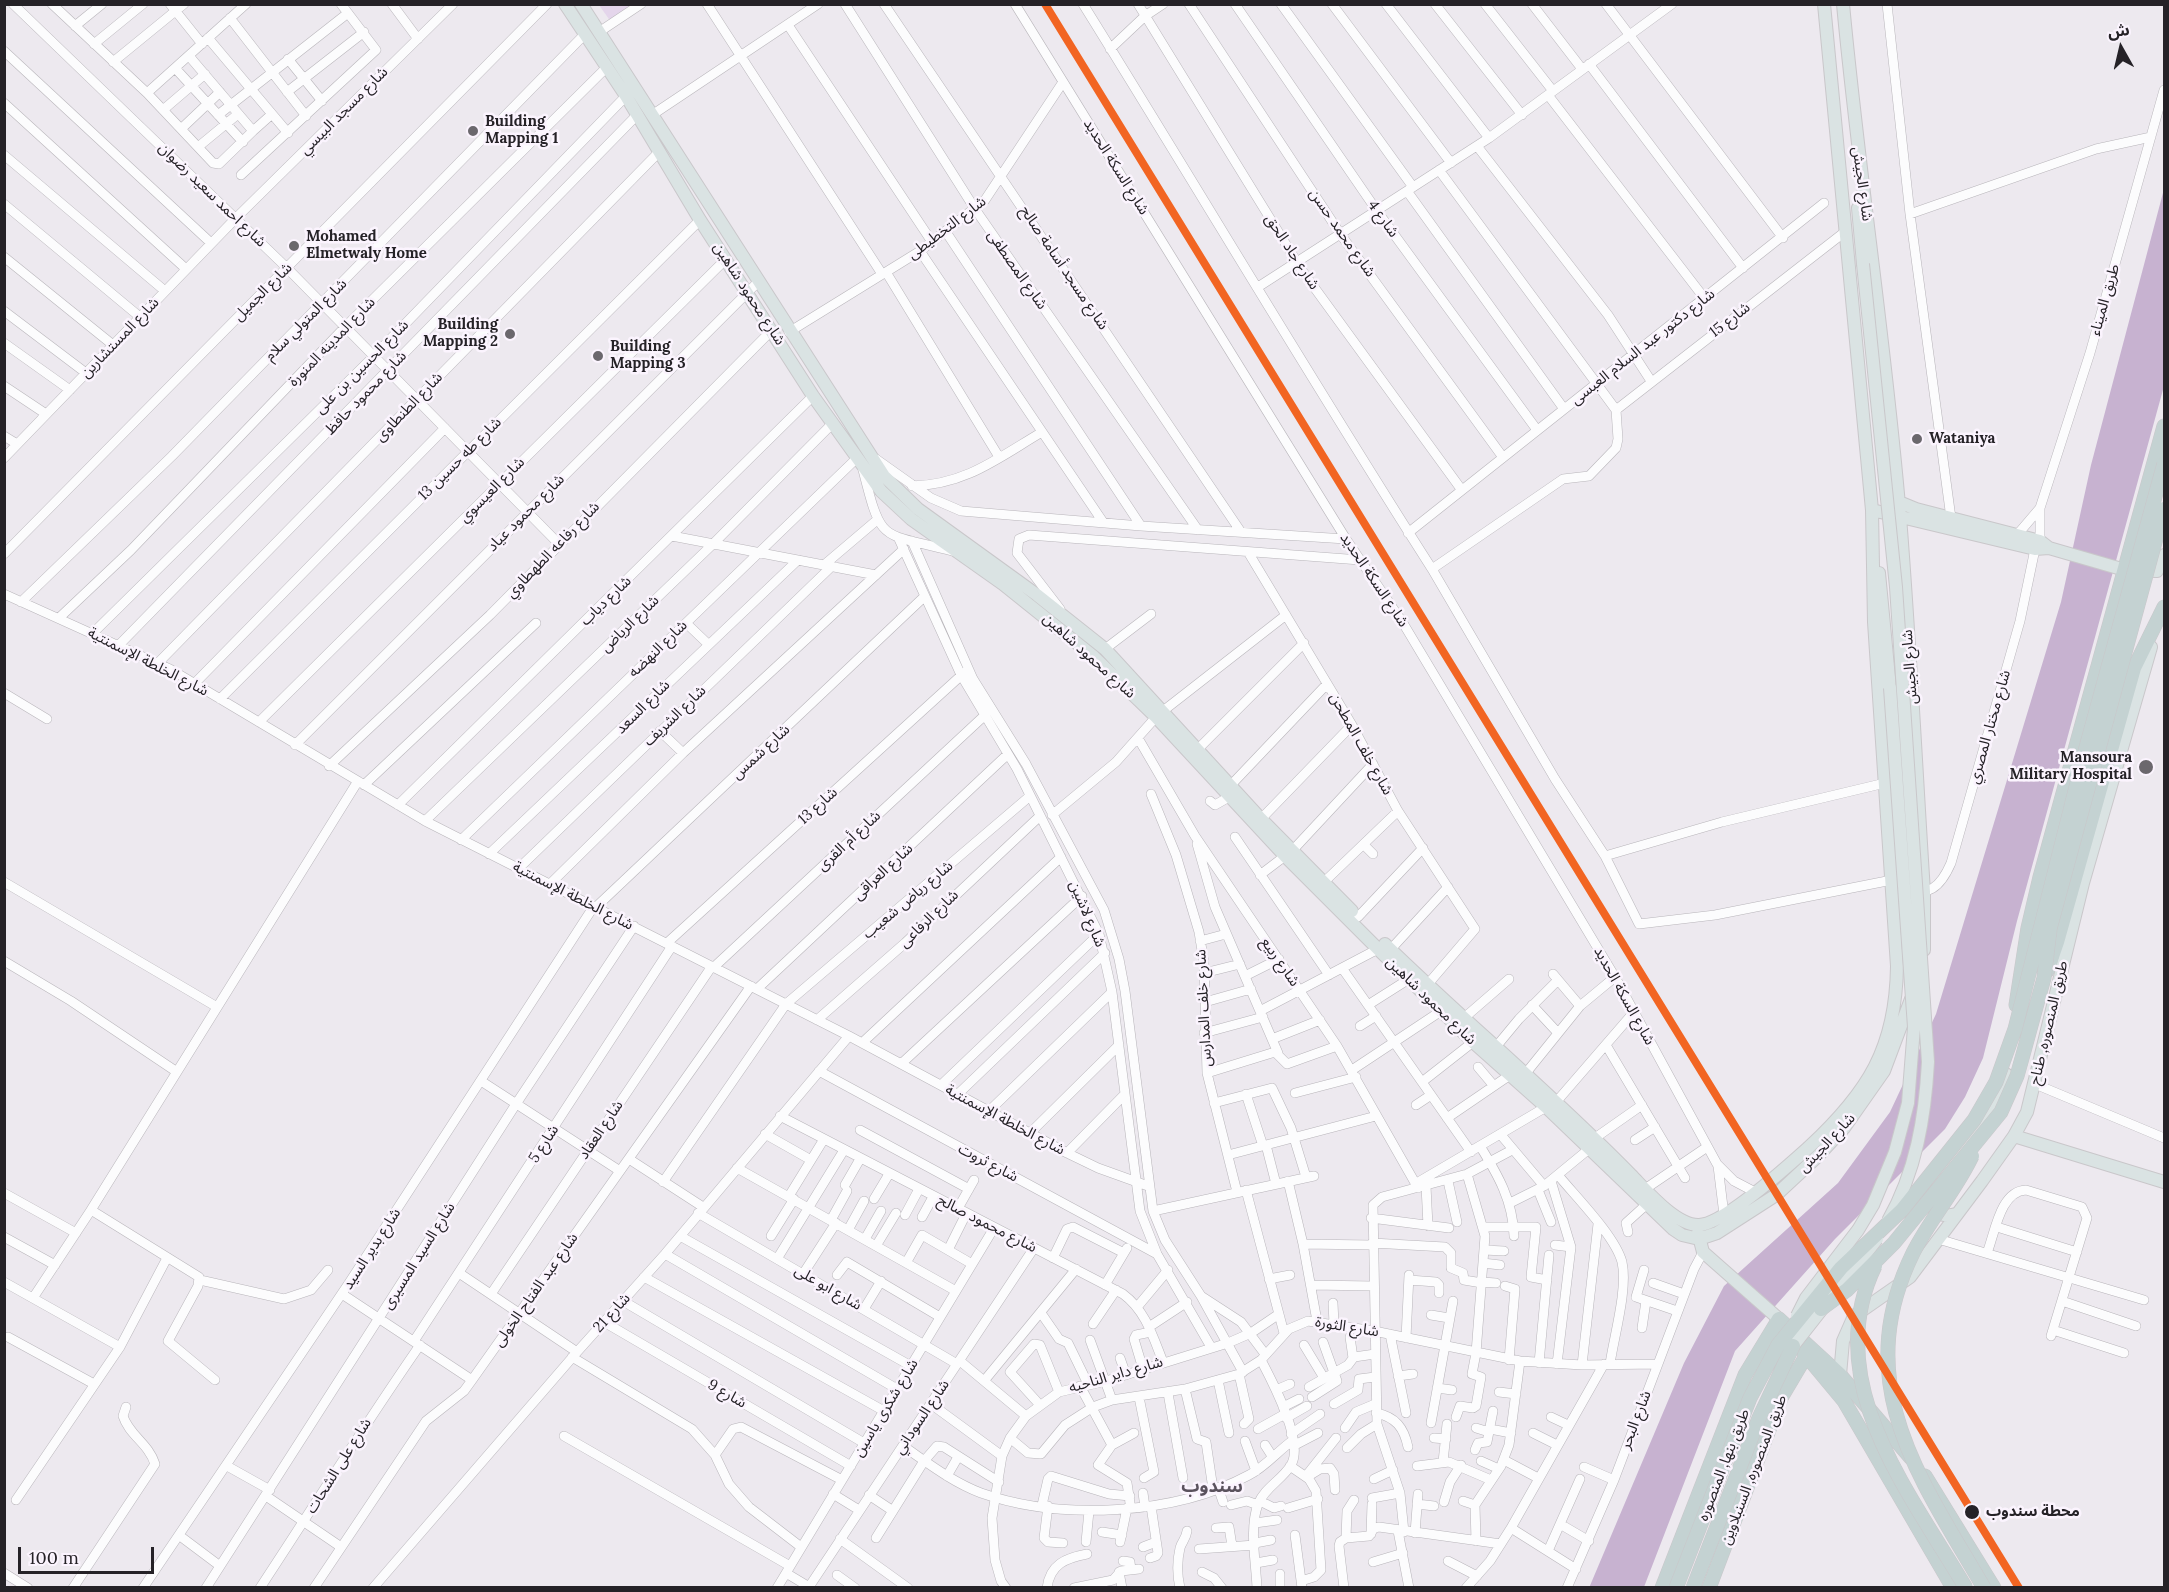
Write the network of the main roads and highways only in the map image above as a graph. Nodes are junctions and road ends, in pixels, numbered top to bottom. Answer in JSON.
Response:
{"nodes":[{"id":1,"x":565,"y":4,"type":"edge"},
{"id":2,"x":580,"y":4,"type":"edge"},
{"id":3,"x":1824,"y":4,"type":"edge"},
{"id":4,"x":1843,"y":4,"type":"edge"},
{"id":5,"x":1859,"y":162,"type":"junction"},
{"id":6,"x":2164,"y":426,"type":"edge"},
{"id":7,"x":861,"y":459,"type":"junction"},
{"id":8,"x":2164,"y":464,"type":"edge"},
{"id":9,"x":1899,"y":502,"type":"junction"},
{"id":10,"x":2164,"y":509,"type":"edge"},
{"id":11,"x":1872,"y":510,"type":"junction"},
{"id":12,"x":1900,"y":517,"type":"junction"},
{"id":13,"x":1933,"y":519,"type":"junction"},
{"id":14,"x":2041,"y":546,"type":"junction"},
{"id":15,"x":1874,"y":555,"type":"junction"},
{"id":16,"x":2164,"y":555,"type":"edge"},
{"id":17,"x":2120,"y":569,"type":"junction"},
{"id":18,"x":2164,"y":607,"type":"edge"},
{"id":19,"x":2164,"y":615,"type":"edge"},
{"id":20,"x":1160,"y":714,"type":"junction"},
{"id":21,"x":1230,"y":791,"type":"junction"},
{"id":22,"x":1289,"y":854,"type":"junction"},
{"id":23,"x":1384,"y":949,"type":"junction"},
{"id":24,"x":2044,"y":978,"type":"junction"},
{"id":25,"x":2015,"y":1029,"type":"junction"},
{"id":26,"x":1552,"y":1104,"type":"junction"},
{"id":27,"x":2014,"y":1136,"type":"junction"},
{"id":28,"x":1592,"y":1143,"type":"junction"},
{"id":29,"x":1977,"y":1144,"type":"junction"},
{"id":30,"x":2164,"y":1182,"type":"edge"},
{"id":31,"x":1902,"y":1210,"type":"junction"},
{"id":32,"x":1663,"y":1213,"type":"junction"},
{"id":33,"x":1956,"y":1214,"type":"junction"},
{"id":34,"x":1691,"y":1224,"type":"junction"},
{"id":35,"x":1699,"y":1239,"type":"junction"},
{"id":36,"x":1821,"y":1309,"type":"junction"},
{"id":37,"x":1775,"y":1315,"type":"junction"},
{"id":38,"x":1795,"y":1322,"type":"junction"},
{"id":39,"x":1793,"y":1346,"type":"joint"},
{"id":40,"x":1806,"y":1356,"type":"junction"},
{"id":41,"x":1840,"y":1375,"type":"junction"},
{"id":42,"x":1737,"y":1394,"type":"junction"},
{"id":43,"x":1777,"y":1408,"type":"junction"},
{"id":44,"x":1662,"y":1587,"type":"edge"},
{"id":45,"x":1676,"y":1587,"type":"edge"},
{"id":46,"x":1693,"y":1587,"type":"edge"},
{"id":47,"x":1709,"y":1587,"type":"edge"},
{"id":48,"x":1953,"y":1587,"type":"edge"},
{"id":49,"x":1966,"y":1587,"type":"edge"},
{"id":50,"x":1984,"y":1587,"type":"edge"},
{"id":51,"x":1994,"y":1587,"type":"edge"}],
"edges":[{"from":1,"to":7,"type":"main road","name":"شارع محمود شاهين"},
{"from":2,"to":7,"type":"main road","name":"شارع محمود شاهين"},
{"from":3,"to":11,"type":"main road","name":"شارع الجيش"},
{"from":4,"to":5,"type":"main road","name":"شارع الجيش"},
{"from":5,"to":9,"type":"main road","name":"شارع الجيش"},
{"from":5,"to":36,"type":"main road","bridge":true},
{"from":6,"to":17,"type":"highway"},
{"from":7,"to":20,"type":"main road","name":"شارع محمود شاهين"},
{"from":7,"to":20,"type":"main road","name":"شارع محمود شاهين"},
{"from":8,"to":25,"type":"highway","bridge":true},
{"from":9,"to":12,"type":"main road","name":"شارع الجيش"},
{"from":9,"to":13,"type":"main road"},
{"from":10,"to":24,"type":"highway","bridge":true},
{"from":11,"to":12,"type":"main road"},
{"from":11,"to":15,"type":"main road","name":"شارع الجيش"},
{"from":12,"to":13,"type":"main road"},
{"from":12,"to":35,"type":"main road","name":"شارع الجيش"},
{"from":13,"to":14,"type":"main road"},
{"from":13,"to":14,"type":"main road"},
{"from":14,"to":17,"type":"main road"},
{"from":15,"to":34,"type":"main road","name":"شارع الجيش"},
{"from":15,"to":38,"type":"main road","bridge":true},
{"from":16,"to":17,"type":"main road"},
{"from":17,"to":25,"type":"highway"},
{"from":17,"to":33,"type":"main road"},
{"from":18,"to":24,"type":"highway","bridge":true},
{"from":19,"to":27,"type":"main road","name":"طريق المنصوره, طناح"},
{"from":20,"to":21,"type":"main road","name":"شارع محمود شاهين"},
{"from":20,"to":21,"type":"main road","name":"شارع محمود شاهين"},
{"from":21,"to":22,"type":"main road","name":"شارع محمود شاهين"},
{"from":21,"to":22,"type":"main road","name":"شارع محمود شاهين"},
{"from":22,"to":23,"type":"main road","name":"شارع محمود شاهين"},
{"from":22,"to":23,"type":"main road","name":"شارع محمود شاهين"},
{"from":23,"to":26,"type":"main road","name":"شارع محمود شاهين"},
{"from":23,"to":26,"type":"main road","name":"شارع محمود شاهين"},
{"from":24,"to":29,"type":"highway","bridge":true},
{"from":25,"to":31,"type":"highway","bridge":true},
{"from":26,"to":28,"type":"main road","name":"شارع محمود شاهين"},
{"from":27,"to":30,"type":"main road"},
{"from":27,"to":33,"type":"main road","name":"طريق المنصوره, طناح"},
{"from":28,"to":32,"type":"main road","name":"شارع محمود شاهين"},
{"from":28,"to":32,"type":"main road","name":"شارع محمود شاهين"},
{"from":29,"to":36,"type":"highway","bridge":true},
{"from":29,"to":50,"type":"highway","bridge":true},
{"from":31,"to":38,"type":"highway","name":"طريق بنها, المنصوره","bridge":true},
{"from":31,"to":49,"type":"highway","bridge":true},
{"from":32,"to":34,"type":"main road","name":"شارع محمود شاهين"},
{"from":32,"to":35,"type":"main road","name":"شارع محمود شاهين"},
{"from":33,"to":41,"type":"main road","name":"طريق المنصوره, طناح"},
{"from":34,"to":35,"type":"main road"},
{"from":35,"to":37,"type":"main road"},
{"from":36,"to":39,"type":"main road","bridge":true},
{"from":37,"to":40,"type":"highway"},
{"from":37,"to":41,"type":"highway"},
{"from":37,"to":42,"type":"highway"},
{"from":38,"to":45,"type":"highway","name":"طريق بنها, المنصوره","bridge":true},
{"from":39,"to":46,"type":"highway","name":"طريق بنها, المنصوره","bridge":true},
{"from":40,"to":43,"type":"highway","name":"طريق المنصوره, السنبلاوين"},
{"from":40,"to":48,"type":"highway"},
{"from":41,"to":51,"type":"highway"},
{"from":42,"to":43,"type":"highway"},
{"from":42,"to":44,"type":"highway"},
{"from":43,"to":47,"type":"highway","name":"طريق المنصوره, السنبلاوين"}]}
